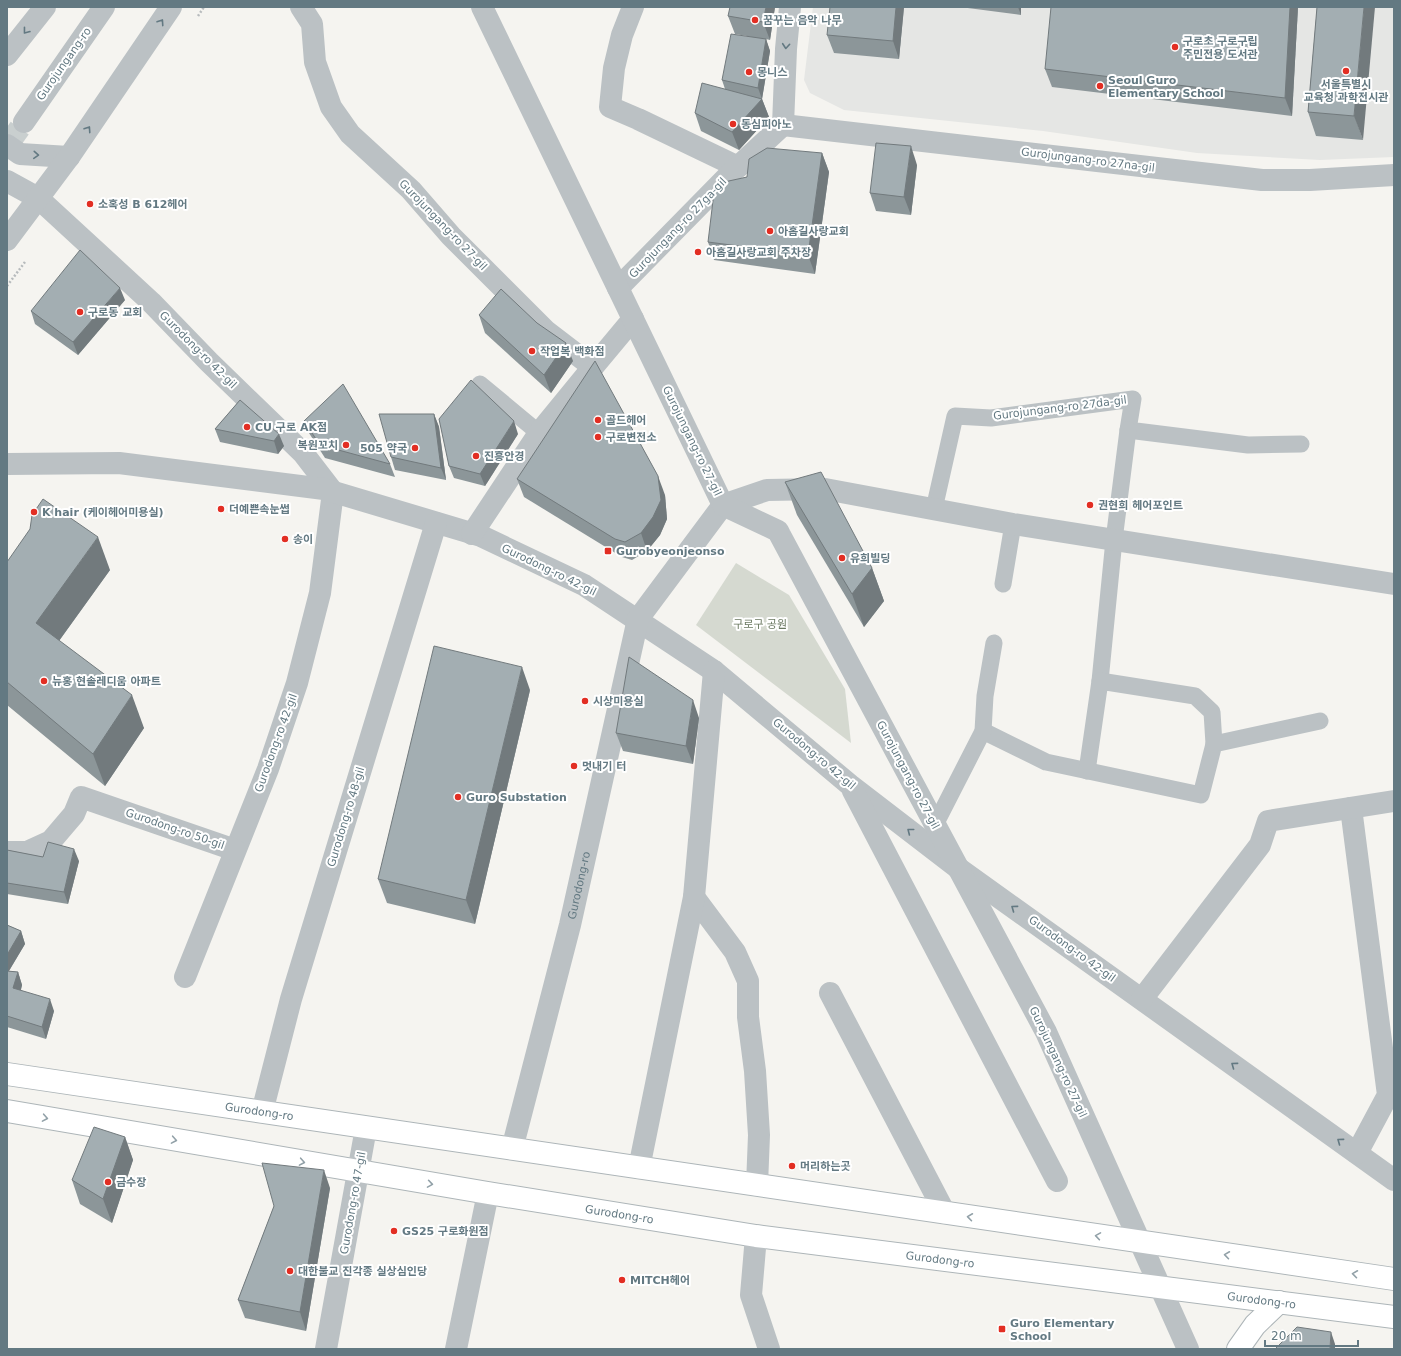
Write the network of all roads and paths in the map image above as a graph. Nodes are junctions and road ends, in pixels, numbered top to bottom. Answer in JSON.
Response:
{"nodes":[{"id":1,"x":45,"y":7,"type":"edge"},
{"id":2,"x":104,"y":7,"type":"edge"},
{"id":3,"x":171,"y":7,"type":"edge"},
{"id":4,"x":301,"y":7,"type":"edge"},
{"id":5,"x":482,"y":7,"type":"edge"},
{"id":6,"x":633,"y":7,"type":"edge"},
{"id":7,"x":790,"y":7,"type":"edge"},
{"id":8,"x":7,"y":55,"type":"edge"},
{"id":9,"x":24,"y":122,"type":"tunnel mouth"},
{"id":10,"x":783,"y":125,"type":"junction"},
{"id":11,"x":7,"y":145,"type":"edge"},
{"id":12,"x":69,"y":157,"type":"junction"},
{"id":13,"x":738,"y":167,"type":"junction"},
{"id":14,"x":1394,"y":175,"type":"edge"},
{"id":15,"x":7,"y":181,"type":"edge"},
{"id":16,"x":38,"y":198,"type":"junction"},
{"id":17,"x":7,"y":240,"type":"edge"},
{"id":18,"x":618,"y":288,"type":"junction"},
{"id":19,"x":634,"y":319,"type":"junction"},
{"id":20,"x":593,"y":367,"type":"junction"},
{"id":21,"x":480,"y":384,"type":"dead end"},
{"id":22,"x":1128,"y":430,"type":"junction"},
{"id":23,"x":539,"y":433,"type":"junction"},
{"id":24,"x":1301,"y":444,"type":"dead end"},
{"id":25,"x":7,"y":464,"type":"edge"},
{"id":26,"x":333,"y":492,"type":"junction"},
{"id":27,"x":723,"y":505,"type":"junction"},
{"id":28,"x":934,"y":509,"type":"junction"},
{"id":29,"x":436,"y":522,"type":"junction"},
{"id":30,"x":1013,"y":524,"type":"junction"},
{"id":31,"x":472,"y":534,"type":"junction"},
{"id":32,"x":1114,"y":540,"type":"junction"},
{"id":33,"x":1003,"y":584,"type":"dead end"},
{"id":34,"x":1394,"y":584,"type":"edge"},
{"id":35,"x":638,"y":620,"type":"junction"},
{"id":36,"x":994,"y":643,"type":"dead end"},
{"id":37,"x":714,"y":670,"type":"junction"},
{"id":38,"x":1100,"y":681,"type":"junction"},
{"id":39,"x":1320,"y":721,"type":"dead end"},
{"id":40,"x":983,"y":731,"type":"junction"},
{"id":41,"x":1214,"y":744,"type":"junction"},
{"id":42,"x":1087,"y":771,"type":"junction"},
{"id":43,"x":850,"y":785,"type":"junction"},
{"id":44,"x":1394,"y":801,"type":"edge"},
{"id":45,"x":1351,"y":808,"type":"junction"},
{"id":46,"x":935,"y":825,"type":"junction"},
{"id":47,"x":235,"y":850,"type":"junction"},
{"id":48,"x":7,"y":852,"type":"edge"},
{"id":49,"x":958,"y":868,"type":"junction"},
{"id":50,"x":694,"y":897,"type":"junction"},
{"id":51,"x":185,"y":977,"type":"dead end"},
{"id":52,"x":830,"y":993,"type":"dead end"},
{"id":53,"x":1142,"y":999,"type":"junction"},
{"id":54,"x":7,"y":1074,"type":"edge"},
{"id":55,"x":7,"y":1111,"type":"edge"},
{"id":56,"x":262,"y":1112,"type":"junction"},
{"id":57,"x":366,"y":1128,"type":"junction"},
{"id":58,"x":512,"y":1149,"type":"junction"},
{"id":59,"x":1357,"y":1153,"type":"junction"},
{"id":60,"x":639,"y":1168,"type":"junction"},
{"id":61,"x":358,"y":1172,"type":"junction"},
{"id":62,"x":1394,"y":1180,"type":"edge"},
{"id":63,"x":1057,"y":1181,"type":"dead end"},
{"id":64,"x":757,"y":1185,"type":"junction"},
{"id":65,"x":488,"y":1193,"type":"junction"},
{"id":66,"x":946,"y":1213,"type":"junction"},
{"id":67,"x":756,"y":1236,"type":"junction"},
{"id":68,"x":1140,"y":1242,"type":"junction"},
{"id":69,"x":1394,"y":1279,"type":"edge"},
{"id":70,"x":1160,"y":1287,"type":"junction"},
{"id":71,"x":1279,"y":1302,"type":"junction"},
{"id":72,"x":1394,"y":1317,"type":"edge"},
{"id":73,"x":326,"y":1349,"type":"edge"},
{"id":74,"x":456,"y":1349,"type":"edge"},
{"id":75,"x":769,"y":1349,"type":"edge"},
{"id":76,"x":1188,"y":1349,"type":"edge"},
{"id":77,"x":1238,"y":1349,"type":"edge"}],
"edges":[{"from":1,"to":8,"type":"street","one_way":true},
{"from":2,"to":9,"type":"street","name":"Gurojungang-ro"},
{"from":12,"to":3,"type":"street","one_way":true},
{"from":4,"to":20,"type":"street","name":"Gurojungang-ro 27-gil"},
{"from":5,"to":18,"type":"street","name":"Gurojungang-ro 27-gil"},
{"from":6,"to":13,"type":"street","name":"Gurojungang-ro 27ga-gil"},
{"from":7,"to":10,"type":"street","one_way":true},
{"from":10,"to":13,"type":"street","name":"Gurojungang-ro 27ga-gil"},
{"from":10,"to":14,"type":"street","name":"Gurojungang-ro 27na-gil"},
{"from":11,"to":12,"type":"street","one_way":true},
{"from":12,"to":16,"type":"street"},
{"from":13,"to":18,"type":"street","name":"Gurojungang-ro 27ga-gil"},
{"from":15,"to":16,"type":"street","name":"Gurodong-ro 42-gil"},
{"from":16,"to":17,"type":"street"},
{"from":16,"to":26,"type":"street","name":"Gurodong-ro 42-gil"},
{"from":18,"to":19,"type":"street","name":"Gurojungang-ro 27-gil"},
{"from":19,"to":20,"type":"street"},
{"from":19,"to":27,"type":"street","name":"Gurojungang-ro 27-gil"},
{"from":20,"to":23,"type":"street"},
{"from":21,"to":23,"type":"lane"},
{"from":22,"to":24,"type":"lane"},
{"from":22,"to":28,"type":"lane","name":"Gurojungang-ro 27da-gil"},
{"from":22,"to":32,"type":"lane","name":"Gurojungang-ro 27da-gil"},
{"from":23,"to":31,"type":"street"},
{"from":25,"to":26,"type":"street","name":"Gurodong-ro 42-gil"},
{"from":26,"to":29,"type":"street","name":"Gurodong-ro 42-gil"},
{"from":26,"to":47,"type":"street","name":"Gurodong-ro 42-gil"},
{"from":27,"to":28,"type":"street"},
{"from":27,"to":35,"type":"street"},
{"from":27,"to":46,"type":"street","name":"Gurojungang-ro 27-gil"},
{"from":28,"to":30,"type":"street"},
{"from":29,"to":31,"type":"street","name":"Gurodong-ro 42-gil"},
{"from":29,"to":56,"type":"street","name":"Gurodong-ro 48-gil"},
{"from":30,"to":32,"type":"street"},
{"from":30,"to":33,"type":"lane"},
{"from":31,"to":35,"type":"street","name":"Gurodong-ro 42-gil"},
{"from":32,"to":34,"type":"street"},
{"from":32,"to":38,"type":"lane","name":"Gurojungang-ro 27da-gil"},
{"from":35,"to":37,"type":"street","name":"Gurodong-ro 42-gil"},
{"from":35,"to":58,"type":"street","name":"Gurodong-ro"},
{"from":36,"to":40,"type":"lane"},
{"from":37,"to":43,"type":"street","name":"Gurodong-ro 42-gil"},
{"from":37,"to":50,"type":"street"},
{"from":38,"to":41,"type":"lane"},
{"from":38,"to":42,"type":"lane"},
{"from":39,"to":41,"type":"lane"},
{"from":40,"to":42,"type":"lane"},
{"from":40,"to":46,"type":"lane"},
{"from":41,"to":42,"type":"lane"},
{"from":49,"to":43,"type":"street","name":"Gurodong-ro 42-gil","one_way":true},
{"from":43,"to":63,"type":"street"},
{"from":44,"to":45,"type":"street"},
{"from":45,"to":53,"type":"street"},
{"from":45,"to":59,"type":"street"},
{"from":46,"to":49,"type":"street","name":"Gurojungang-ro 27-gil"},
{"from":47,"to":48,"type":"street","name":"Gurodong-ro 50-gil"},
{"from":47,"to":51,"type":"street","name":"Gurodong-ro 50-gil"},
{"from":53,"to":49,"type":"street","name":"Gurodong-ro 42-gil","one_way":true},
{"from":49,"to":68,"type":"street","name":"Gurojungang-ro 27-gil"},
{"from":50,"to":60,"type":"street"},
{"from":50,"to":64,"type":"street"},
{"from":52,"to":66,"type":"street"},
{"from":59,"to":53,"type":"street","name":"Gurodong-ro 42-gil","one_way":true},
{"from":54,"to":56,"type":"main road","name":"Gurodong-ro"},
{"from":55,"to":61,"type":"main road","name":"Gurodong-ro","one_way":true},
{"from":56,"to":57,"type":"main road","name":"Gurodong-ro"},
{"from":57,"to":58,"type":"main road","name":"Gurodong-ro"},
{"from":57,"to":61,"type":"street","name":"Gurodong-ro 47-gil"},
{"from":58,"to":60,"type":"main road","name":"Gurodong-ro"},
{"from":59,"to":62,"type":"street","name":"Gurodong-ro 42-gil"},
{"from":60,"to":64,"type":"main road","name":"Gurodong-ro"},
{"from":61,"to":65,"type":"main road","name":"Gurodong-ro","one_way":true},
{"from":61,"to":73,"type":"street","name":"Gurodong-ro 47-gil"},
{"from":64,"to":66,"type":"main road","name":"Gurodong-ro"},
{"from":65,"to":67,"type":"main road","name":"Gurodong-ro"},
{"from":65,"to":74,"type":"street"},
{"from":68,"to":66,"type":"main road","name":"Gurodong-ro","one_way":true},
{"from":67,"to":70,"type":"main road","name":"Gurodong-ro"},
{"from":67,"to":75,"type":"street"},
{"from":69,"to":68,"type":"main road","name":"Gurodong-ro","one_way":true},
{"from":68,"to":70,"type":"street","name":"Gurojungang-ro 27-gil"},
{"from":70,"to":71,"type":"main road","name":"Gurodong-ro"},
{"from":70,"to":76,"type":"street","name":"Gurojungang-ro 27-gil"},
{"from":71,"to":72,"type":"main road","name":"Gurodong-ro"},
{"from":71,"to":77,"type":"main road"}]}
